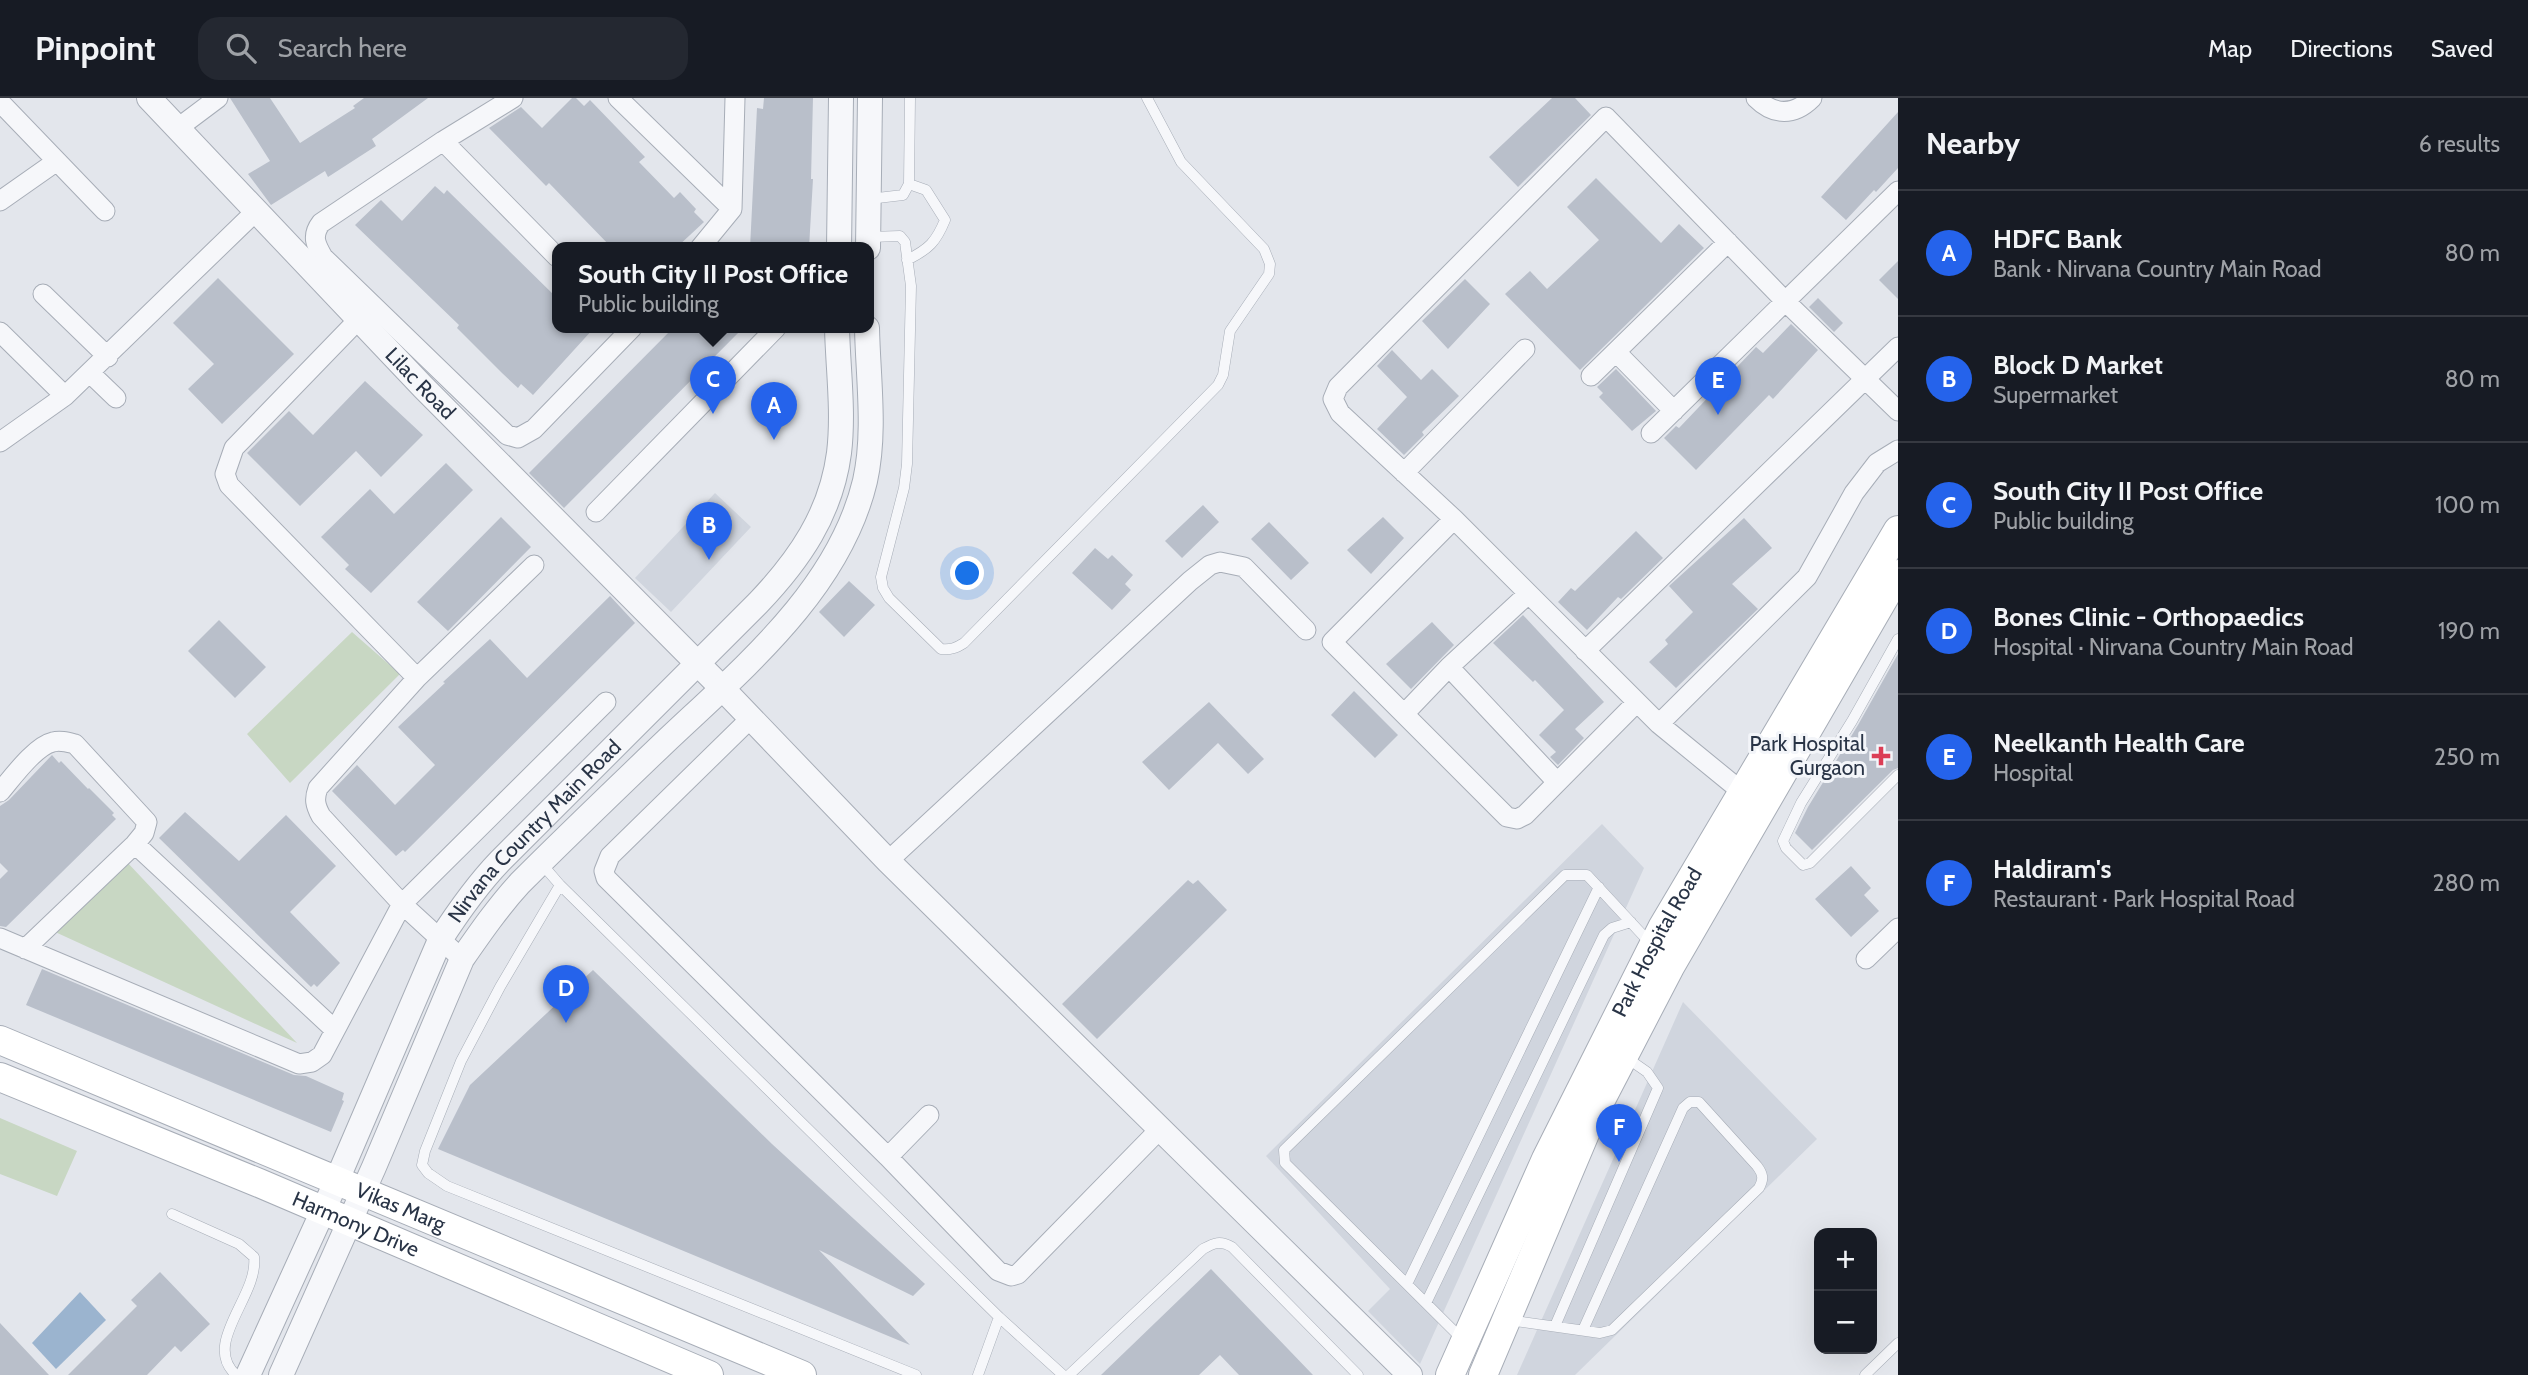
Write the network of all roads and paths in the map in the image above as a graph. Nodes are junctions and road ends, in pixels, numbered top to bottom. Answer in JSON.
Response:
{"nodes":[{"id":1,"x":149,"y":98,"type":"edge"},
{"id":2,"x":218,"y":98,"type":"edge"},
{"id":3,"x":513,"y":98,"type":"edge"},
{"id":4,"x":618,"y":98,"type":"edge"},
{"id":5,"x":735,"y":98,"type":"edge"},
{"id":6,"x":841,"y":98,"type":"edge"},
{"id":7,"x":870,"y":98,"type":"edge"},
{"id":8,"x":910,"y":98,"type":"edge"},
{"id":9,"x":1147,"y":98,"type":"edge"},
{"id":10,"x":1756,"y":98,"type":"edge"},
{"id":11,"x":1812,"y":98,"type":"edge"},
{"id":12,"x":0,"y":102,"type":"edge"},
{"id":13,"x":177,"y":128,"type":"junction"},
{"id":14,"x":443,"y":141,"type":"junction"},
{"id":15,"x":57,"y":161,"type":"junction"},
{"id":16,"x":909,"y":184,"type":"junction"},
{"id":17,"x":1898,"y":191,"type":"edge"},
{"id":18,"x":869,"y":199,"type":"junction"},
{"id":19,"x":0,"y":201,"type":"edge"},
{"id":20,"x":732,"y":209,"type":"junction"},
{"id":21,"x":105,"y":211,"type":"dead end"},
{"id":22,"x":255,"y":212,"type":"junction"},
{"id":23,"x":705,"y":242,"type":"edge"},
{"id":24,"x":839,"y":242,"type":"edge"},
{"id":25,"x":868,"y":242,"type":"edge"},
{"id":26,"x":1728,"y":242,"type":"junction"},
{"id":27,"x":552,"y":252,"type":"edge"},
{"id":28,"x":908,"y":260,"type":"junction"},
{"id":29,"x":43,"y":294,"type":"dead end"},
{"id":30,"x":1786,"y":302,"type":"junction"},
{"id":31,"x":358,"y":320,"type":"junction"},
{"id":32,"x":0,"y":332,"type":"edge"},
{"id":33,"x":626,"y":333,"type":"edge"},
{"id":34,"x":771,"y":333,"type":"edge"},
{"id":35,"x":837,"y":333,"type":"edge"},
{"id":36,"x":867,"y":333,"type":"edge"},
{"id":37,"x":1898,"y":347,"type":"edge"},
{"id":38,"x":1525,"y":349,"type":"dead end"},
{"id":39,"x":1616,"y":352,"type":"junction"},
{"id":40,"x":108,"y":357,"type":"junction"},
{"id":41,"x":90,"y":373,"type":"junction"},
{"id":42,"x":1591,"y":376,"type":"dead end"},
{"id":43,"x":1863,"y":379,"type":"junction"},
{"id":44,"x":65,"y":396,"type":"junction"},
{"id":45,"x":116,"y":398,"type":"dead end"},
{"id":46,"x":1674,"y":411,"type":"junction"},
{"id":47,"x":1898,"y":411,"type":"edge"},
{"id":48,"x":1651,"y":433,"type":"dead end"},
{"id":49,"x":0,"y":442,"type":"edge"},
{"id":50,"x":1898,"y":450,"type":"edge"},
{"id":51,"x":1404,"y":473,"type":"junction"},
{"id":52,"x":596,"y":512,"type":"dead end"},
{"id":53,"x":1454,"y":519,"type":"junction"},
{"id":54,"x":1898,"y":530,"type":"edge"},
{"id":55,"x":534,"y":565,"type":"dead end"},
{"id":56,"x":1892,"y":567,"type":"edge"},
{"id":57,"x":1528,"y":594,"type":"junction"},
{"id":58,"x":1306,"y":630,"type":"dead end"},
{"id":59,"x":1898,"y":639,"type":"edge"},
{"id":60,"x":1585,"y":651,"type":"junction"},
{"id":61,"x":697,"y":665,"type":"junction"},
{"id":62,"x":1449,"y":667,"type":"junction"},
{"id":63,"x":417,"y":678,"type":"junction"},
{"id":64,"x":722,"y":688,"type":"junction"},
{"id":65,"x":606,"y":702,"type":"dead end"},
{"id":66,"x":1637,"y":702,"type":"junction"},
{"id":67,"x":1405,"y":713,"type":"junction"},
{"id":68,"x":750,"y":719,"type":"junction"},
{"id":69,"x":1659,"y":724,"type":"junction"},
{"id":70,"x":1898,"y":775,"type":"edge"},
{"id":71,"x":1557,"y":782,"type":"junction"},
{"id":72,"x":0,"y":792,"type":"edge"},
{"id":73,"x":1752,"y":801,"type":"junction"},
{"id":74,"x":135,"y":844,"type":"junction"},
{"id":75,"x":888,"y":861,"type":"junction"},
{"id":76,"x":540,"y":862,"type":"junction"},
{"id":77,"x":559,"y":885,"type":"junction"},
{"id":78,"x":1599,"y":887,"type":"junction"},
{"id":79,"x":402,"y":904,"type":"junction"},
{"id":80,"x":1631,"y":922,"type":"junction"},
{"id":81,"x":1898,"y":928,"type":"edge"},
{"id":82,"x":0,"y":938,"type":"edge"},
{"id":83,"x":440,"y":940,"type":"junction"},
{"id":84,"x":1653,"y":946,"type":"junction"},
{"id":85,"x":25,"y":949,"type":"junction"},
{"id":86,"x":1866,"y":959,"type":"dead end"},
{"id":87,"x":462,"y":960,"type":"junction"},
{"id":88,"x":335,"y":1030,"type":"junction"},
{"id":89,"x":0,"y":1040,"type":"edge"},
{"id":90,"x":1624,"y":1055,"type":"junction"},
{"id":91,"x":0,"y":1077,"type":"edge"},
{"id":92,"x":929,"y":1115,"type":"dead end"},
{"id":93,"x":1160,"y":1129,"type":"junction"},
{"id":94,"x":888,"y":1157,"type":"junction"},
{"id":95,"x":337,"y":1180,"type":"junction"},
{"id":96,"x":364,"y":1191,"type":"junction"},
{"id":97,"x":321,"y":1210,"type":"junction"},
{"id":98,"x":172,"y":1214,"type":"dead end"},
{"id":99,"x":348,"y":1222,"type":"junction"},
{"id":100,"x":1407,"y":1284,"type":"junction"},
{"id":101,"x":1426,"y":1303,"type":"junction"},
{"id":102,"x":999,"y":1317,"type":"junction"},
{"id":103,"x":1504,"y":1319,"type":"junction"},
{"id":104,"x":1555,"y":1326,"type":"junction"},
{"id":105,"x":694,"y":1330,"type":"junction"},
{"id":106,"x":1583,"y":1330,"type":"junction"},
{"id":107,"x":1465,"y":1342,"type":"junction"},
{"id":108,"x":1898,"y":1343,"type":"edge"},
{"id":109,"x":680,"y":1362,"type":"junction"},
{"id":110,"x":236,"y":1375,"type":"edge"},
{"id":111,"x":248,"y":1375,"type":"edge"},
{"id":112,"x":281,"y":1375,"type":"edge"},
{"id":113,"x":709,"y":1375,"type":"edge"},
{"id":114,"x":802,"y":1375,"type":"edge"},
{"id":115,"x":916,"y":1375,"type":"edge"},
{"id":116,"x":978,"y":1375,"type":"edge"},
{"id":117,"x":1063,"y":1375,"type":"edge"},
{"id":118,"x":1069,"y":1375,"type":"edge"},
{"id":119,"x":1358,"y":1375,"type":"edge"},
{"id":120,"x":1410,"y":1375,"type":"edge"},
{"id":121,"x":1450,"y":1375,"type":"edge"},
{"id":122,"x":1483,"y":1375,"type":"edge"},
{"id":123,"x":1865,"y":1375,"type":"edge"}],
"edges":[{"from":1,"to":13,"type":"street","name":"Lilac Road"},
{"from":2,"to":13,"type":"street"},
{"from":3,"to":14,"type":"street"},
{"from":4,"to":20,"type":"street"},
{"from":5,"to":20,"type":"street"},
{"from":6,"to":24,"type":"street"},
{"from":7,"to":18,"type":"street"},
{"from":8,"to":16,"type":"lane"},
{"from":9,"to":28,"type":"lane"},
{"from":10,"to":11,"type":"street"},
{"from":12,"to":15,"type":"street"},
{"from":13,"to":22,"type":"street","name":"Lilac Road"},
{"from":14,"to":27,"type":"street"},
{"from":14,"to":33,"type":"street"},
{"from":15,"to":19,"type":"street"},
{"from":15,"to":21,"type":"street"},
{"from":16,"to":18,"type":"lane"},
{"from":16,"to":28,"type":"lane"},
{"from":17,"to":30,"type":"street"},
{"from":18,"to":25,"type":"street"},
{"from":20,"to":23,"type":"street"},
{"from":22,"to":31,"type":"street","name":"Lilac Road"},
{"from":22,"to":40,"type":"street"},
{"from":25,"to":28,"type":"lane"},
{"from":26,"to":30,"type":"street"},
{"from":26,"to":39,"type":"street"},
{"from":26,"to":51,"type":"street"},
{"from":29,"to":40,"type":"street"},
{"from":30,"to":43,"type":"street"},
{"from":30,"to":46,"type":"street"},
{"from":31,"to":61,"type":"street","name":"Lilac Road"},
{"from":31,"to":63,"type":"street"},
{"from":32,"to":44,"type":"street"},
{"from":34,"to":52,"type":"street"},
{"from":35,"to":61,"type":"street","name":"Nirvana Country Main Road"},
{"from":36,"to":64,"type":"street","name":"Nirvana Country Main Road"},
{"from":37,"to":43,"type":"street"},
{"from":38,"to":51,"type":"street"},
{"from":39,"to":42,"type":"street"},
{"from":39,"to":46,"type":"street"},
{"from":40,"to":41,"type":"street"},
{"from":41,"to":44,"type":"street"},
{"from":41,"to":45,"type":"street"},
{"from":43,"to":47,"type":"street"},
{"from":43,"to":60,"type":"street"},
{"from":44,"to":49,"type":"street"},
{"from":46,"to":48,"type":"street"},
{"from":50,"to":69,"type":"street"},
{"from":51,"to":53,"type":"street"},
{"from":53,"to":57,"type":"street"},
{"from":53,"to":67,"type":"street"},
{"from":54,"to":56,"type":"main road","name":"Park Hospital Road"},
{"from":55,"to":63,"type":"street"},
{"from":56,"to":73,"type":"main road","name":"Park Hospital Road"},
{"from":57,"to":60,"type":"street"},
{"from":57,"to":62,"type":"street"},
{"from":58,"to":75,"type":"street"},
{"from":59,"to":70,"type":"lane"},
{"from":60,"to":66,"type":"street"},
{"from":61,"to":64,"type":"street","name":"Lilac Road"},
{"from":61,"to":83,"type":"street","name":"Nirvana Country Main Road"},
{"from":62,"to":67,"type":"street"},
{"from":62,"to":71,"type":"street"},
{"from":63,"to":79,"type":"street"},
{"from":64,"to":68,"type":"street","name":"Lilac Road"},
{"from":64,"to":76,"type":"street","name":"Nirvana Country Main Road"},
{"from":65,"to":79,"type":"street"},
{"from":66,"to":69,"type":"street"},
{"from":66,"to":71,"type":"street"},
{"from":67,"to":71,"type":"street"},
{"from":68,"to":75,"type":"street","name":"Lilac Road"},
{"from":68,"to":94,"type":"street"},
{"from":69,"to":73,"type":"street"},
{"from":72,"to":74,"type":"street"},
{"from":73,"to":84,"type":"main road","name":"Park Hospital Road"},
{"from":73,"to":90,"type":"main road","name":"Park Hospital Road"},
{"from":74,"to":85,"type":"street"},
{"from":74,"to":88,"type":"street"},
{"from":75,"to":93,"type":"street","name":"Lilac Road"},
{"from":76,"to":77,"type":"lane"},
{"from":76,"to":87,"type":"street","name":"Nirvana Country Main Road"},
{"from":77,"to":102,"type":"lane"},
{"from":77,"to":115,"type":"lane"},
{"from":78,"to":80,"type":"lane"},
{"from":78,"to":100,"type":"lane"},
{"from":78,"to":100,"type":"lane"},
{"from":79,"to":83,"type":"street"},
{"from":79,"to":88,"type":"street"},
{"from":80,"to":84,"type":"lane"},
{"from":80,"to":101,"type":"lane"},
{"from":81,"to":86,"type":"street"},
{"from":82,"to":85,"type":"street"},
{"from":83,"to":87,"type":"street"},
{"from":83,"to":95,"type":"street","name":"Nirvana Country Main Road"},
{"from":84,"to":107,"type":"main road","name":"Park Hospital Road"},
{"from":85,"to":88,"type":"street"},
{"from":87,"to":96,"type":"street","name":"Nirvana Country Main Road"},
{"from":89,"to":95,"type":"main road","name":"Vikas Marg"},
{"from":90,"to":103,"type":"main road","name":"Park Hospital Road"},
{"from":90,"to":104,"type":"lane"},
{"from":91,"to":97,"type":"main road","name":"Harmony Drive"},
{"from":92,"to":94,"type":"street"},
{"from":93,"to":94,"type":"street"},
{"from":93,"to":120,"type":"street","name":"Lilac Road"},
{"from":95,"to":96,"type":"main road","name":"Vikas Marg"},
{"from":95,"to":97,"type":"street","name":"Nirvana Country Main Road"},
{"from":96,"to":99,"type":"street","name":"Nirvana Country Main Road"},
{"from":96,"to":105,"type":"main road","name":"Vikas Marg"},
{"from":97,"to":99,"type":"main road","name":"Harmony Drive"},
{"from":97,"to":111,"type":"street","name":"Nirvana Country Main Road"},
{"from":98,"to":110,"type":"lane"},
{"from":99,"to":109,"type":"main road","name":"Harmony Drive"},
{"from":99,"to":112,"type":"street","name":"Nirvana Country Main Road"},
{"from":100,"to":101,"type":"lane"},
{"from":101,"to":107,"type":"lane"},
{"from":102,"to":116,"type":"lane"},
{"from":102,"to":117,"type":"lane"},
{"from":103,"to":104,"type":"lane"},
{"from":103,"to":122,"type":"main road","name":"Park Hospital Road"},
{"from":104,"to":106,"type":"lane"},
{"from":105,"to":109,"type":"main road"},
{"from":105,"to":114,"type":"main road","name":"Vikas Marg"},
{"from":106,"to":106,"type":"lane"},
{"from":107,"to":121,"type":"main road","name":"Park Hospital Road"},
{"from":108,"to":123,"type":"lane"},
{"from":109,"to":113,"type":"main road","name":"Harmony Drive"},
{"from":118,"to":119,"type":"lane"}]}
